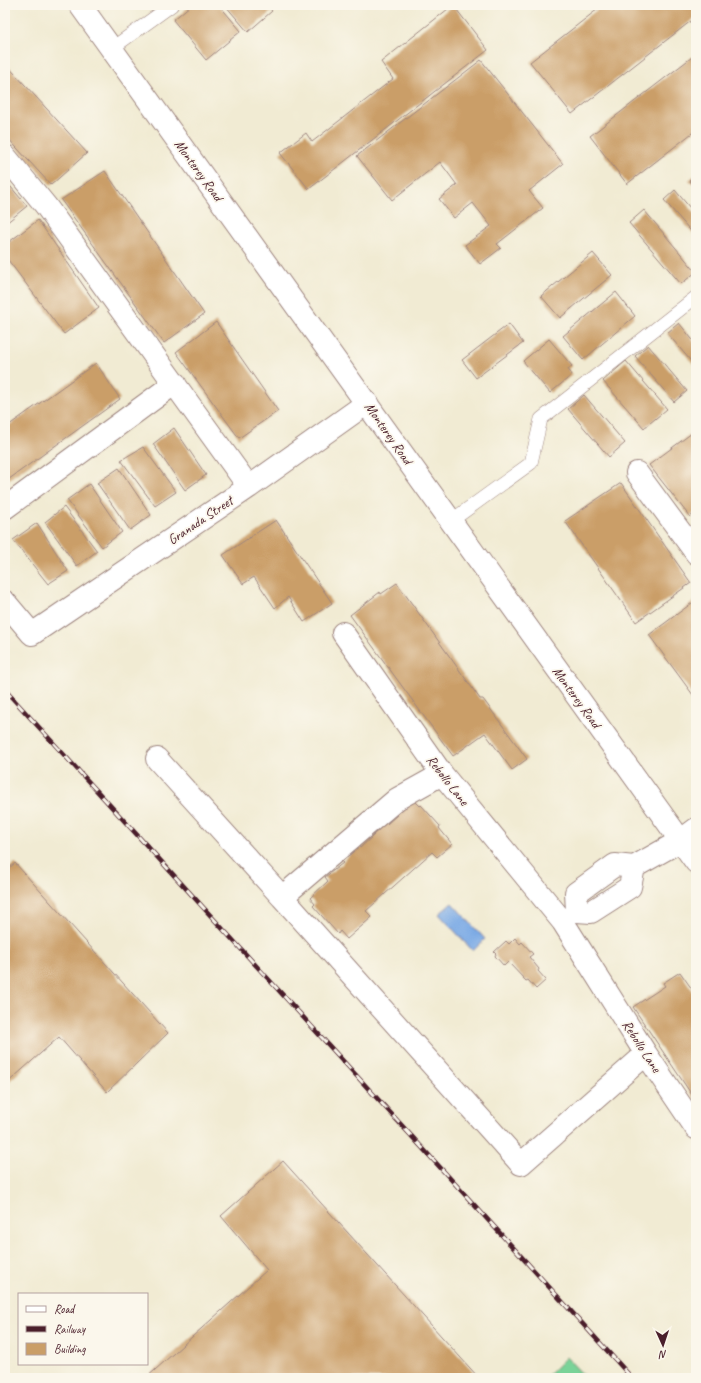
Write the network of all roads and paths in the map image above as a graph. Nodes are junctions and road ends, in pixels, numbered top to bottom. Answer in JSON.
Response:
{"nodes":[{"id":1,"x":80,"y":5,"type":"edge"},
{"id":2,"x":172,"y":5,"type":"edge"},
{"id":3,"x":112,"y":49,"type":"junction"},
{"id":4,"x":5,"y":156,"type":"edge"},
{"id":5,"x":696,"y":297,"type":"edge"},
{"id":6,"x":175,"y":383,"type":"junction"},
{"id":7,"x":367,"y":404,"type":"junction"},
{"id":8,"x":637,"y":473,"type":"dead end"},
{"id":9,"x":249,"y":487,"type":"junction"},
{"id":10,"x":5,"y":508,"type":"edge"},
{"id":11,"x":451,"y":521,"type":"junction"},
{"id":12,"x":696,"y":552,"type":"edge"},
{"id":13,"x":5,"y":602,"type":"edge"},
{"id":14,"x":343,"y":633,"type":"dead end"},
{"id":15,"x":157,"y":759,"type":"dead end"},
{"id":16,"x":442,"y":774,"type":"junction"},
{"id":17,"x":688,"y":835,"type":"edge"},
{"id":18,"x":696,"y":862,"type":"edge"},
{"id":19,"x":282,"y":898,"type":"junction"},
{"id":20,"x":570,"y":916,"type":"junction"},
{"id":21,"x":646,"y":1054,"type":"junction"},
{"id":22,"x":696,"y":1128,"type":"edge"}],
"edges":[{"from":1,"to":3,"type":"street","name":"Monterey Road"},
{"from":2,"to":3,"type":"lane"},
{"from":3,"to":7,"type":"street","name":"Monterey Road"},
{"from":4,"to":6,"type":"street"},
{"from":5,"to":11,"type":"lane"},
{"from":6,"to":9,"type":"street"},
{"from":6,"to":10,"type":"street"},
{"from":7,"to":9,"type":"street","name":"Granada Street"},
{"from":7,"to":11,"type":"street","name":"Monterey Road"},
{"from":8,"to":12,"type":"street"},
{"from":9,"to":13,"type":"street","name":"Granada Street"},
{"from":11,"to":17,"type":"street","name":"Monterey Road"},
{"from":14,"to":16,"type":"street","name":"Rebollo Lane"},
{"from":15,"to":19,"type":"street"},
{"from":16,"to":19,"type":"street"},
{"from":16,"to":20,"type":"street","name":"Rebollo Lane"},
{"from":17,"to":18,"type":"street","name":"Monterey Road"},
{"from":17,"to":20,"type":"street"},
{"from":19,"to":21,"type":"street"},
{"from":20,"to":21,"type":"street","name":"Rebollo Lane"},
{"from":21,"to":22,"type":"street","name":"Rebollo Lane"}]}
